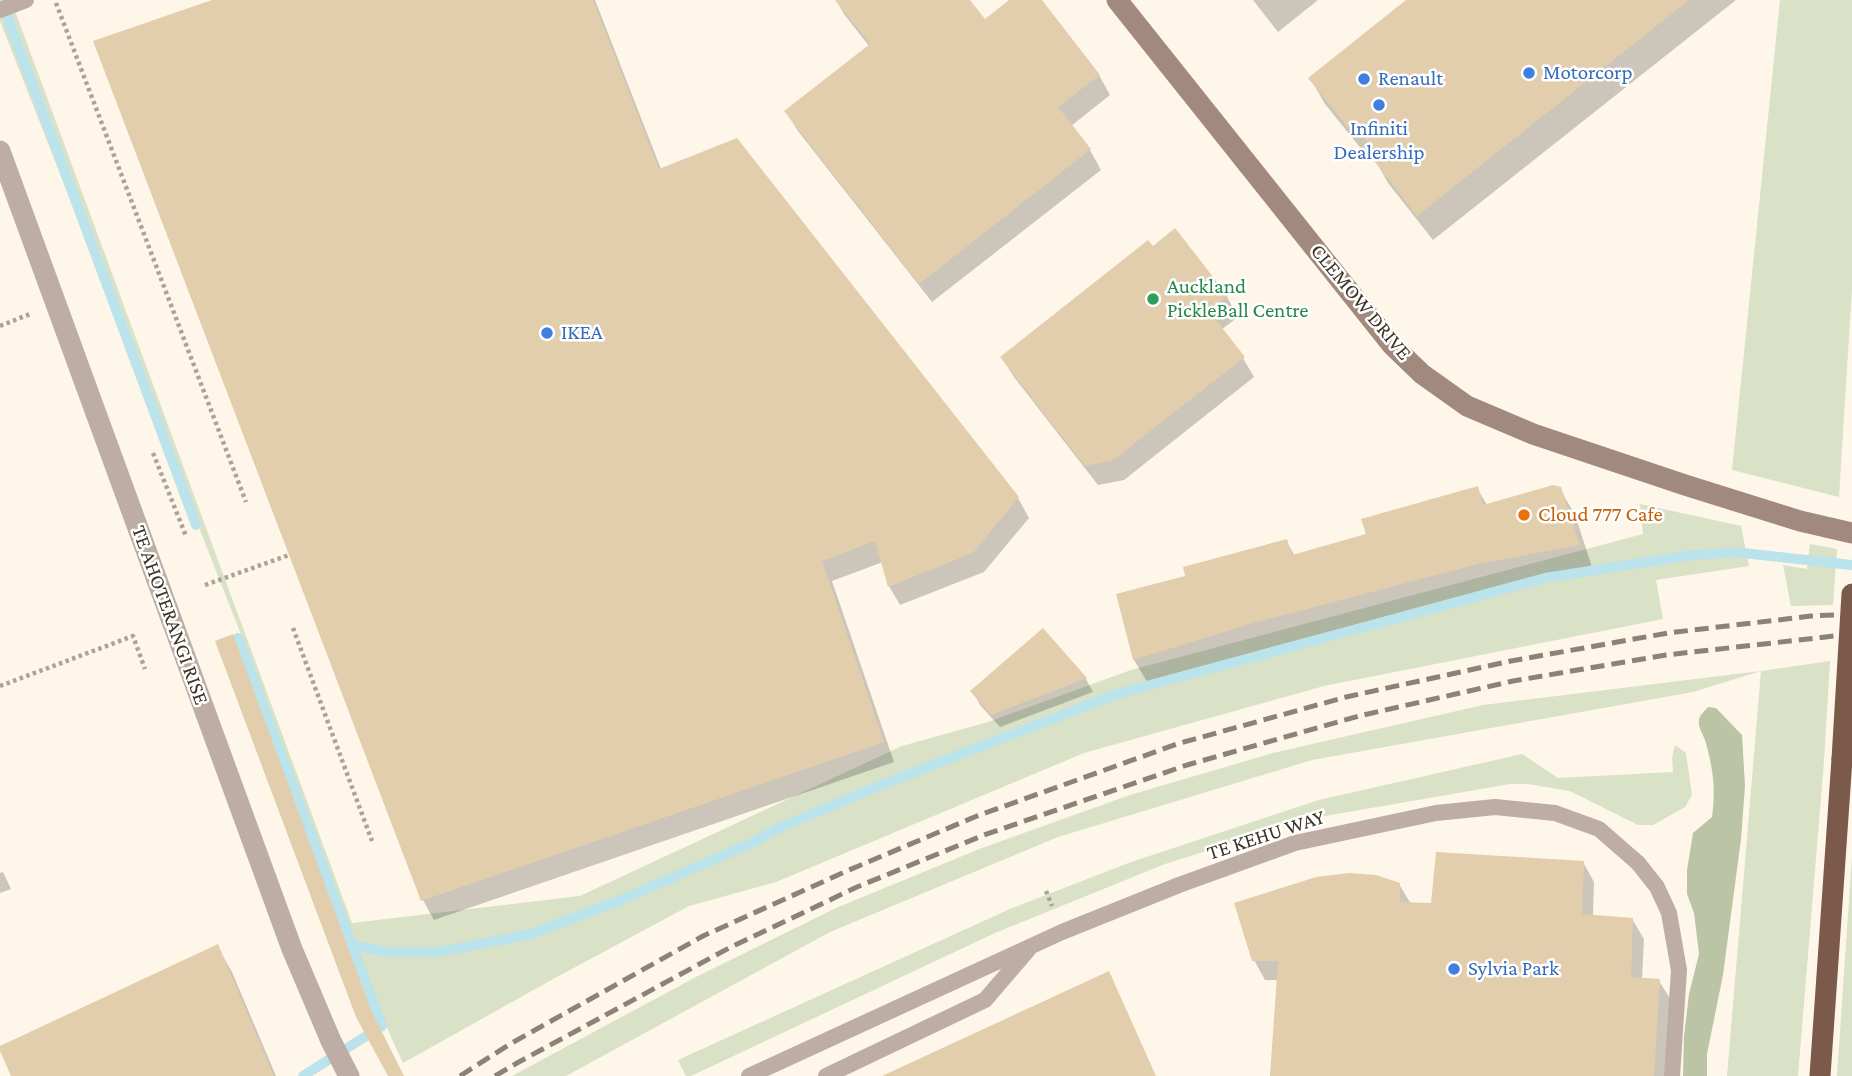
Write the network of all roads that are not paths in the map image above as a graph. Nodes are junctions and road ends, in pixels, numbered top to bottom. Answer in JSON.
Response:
{"nodes":[{"id":1,"x":26,"y":0,"type":"edge"},
{"id":2,"x":1117,"y":0,"type":"edge"},
{"id":3,"x":0,"y":10,"type":"edge"},
{"id":4,"x":0,"y":151,"type":"edge"},
{"id":5,"x":1852,"y":533,"type":"edge"},
{"id":6,"x":1852,"y":593,"type":"edge"},
{"id":7,"x":1032,"y":947,"type":"junction"},
{"id":8,"x":349,"y":1076,"type":"edge"},
{"id":9,"x":748,"y":1076,"type":"edge"},
{"id":10,"x":826,"y":1076,"type":"edge"},
{"id":11,"x":1672,"y":1076,"type":"edge"},
{"id":12,"x":1820,"y":1076,"type":"edge"}],
"edges":[{"from":1,"to":3,"type":"lane"},
{"from":2,"to":5,"type":"main road","name":"CLEMOW DRIVE"},
{"from":4,"to":8,"type":"street","name":"TE AHOTERANGI RISE"},
{"from":6,"to":12,"type":"highway","bridge":true},
{"from":7,"to":9,"type":"lane","name":"TE KEHU WAY"},
{"from":7,"to":10,"type":"lane"},
{"from":7,"to":11,"type":"lane","name":"TE KEHU WAY"}]}
